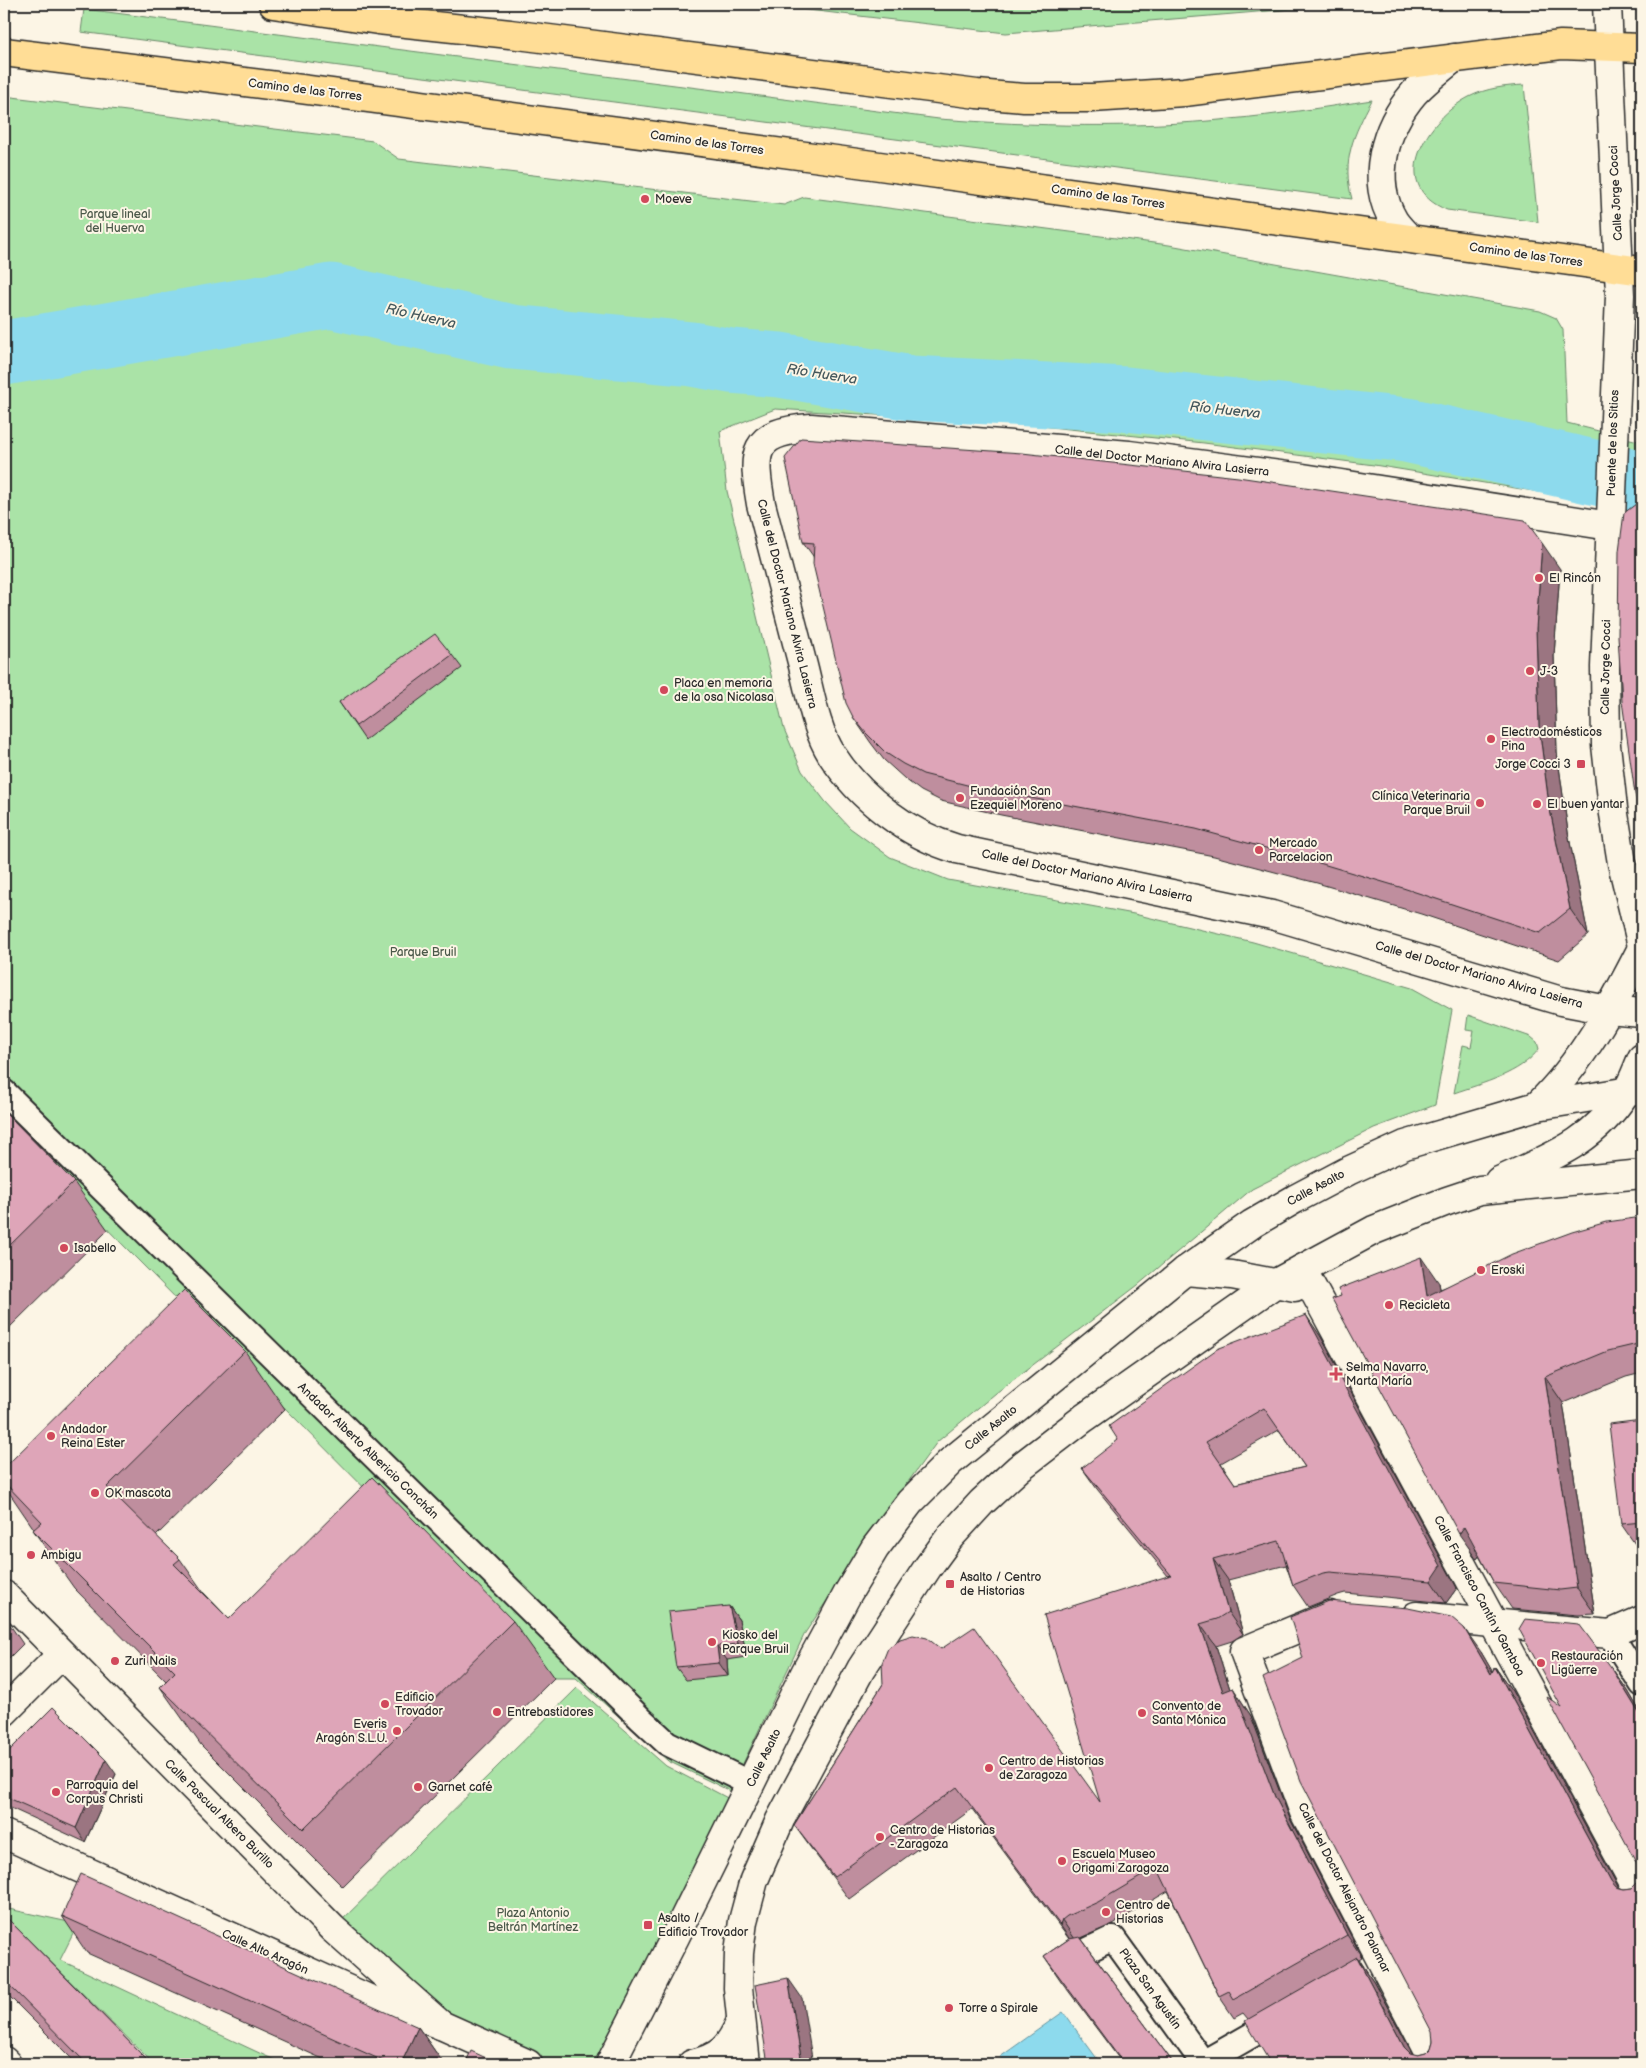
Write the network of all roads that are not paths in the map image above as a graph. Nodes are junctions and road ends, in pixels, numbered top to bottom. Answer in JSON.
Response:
{"nodes":[{"id":1,"x":273,"y":4,"type":"edge"},
{"id":2,"x":335,"y":4,"type":"edge"},
{"id":3,"x":1607,"y":4,"type":"edge"},
{"id":4,"x":378,"y":20,"type":"junction"},
{"id":5,"x":1610,"y":46,"type":"junction"},
{"id":6,"x":1642,"y":48,"type":"edge"},
{"id":7,"x":4,"y":52,"type":"edge"},
{"id":8,"x":1454,"y":58,"type":"junction"},
{"id":9,"x":1409,"y":238,"type":"junction"},
{"id":10,"x":1631,"y":270,"type":"edge"},
{"id":11,"x":1615,"y":382,"type":"joint"},
{"id":12,"x":1610,"y":515,"type":"junction"},
{"id":13,"x":1642,"y":531,"type":"edge"},
{"id":14,"x":1642,"y":947,"type":"edge"},
{"id":15,"x":1608,"y":1010,"type":"junction"},
{"id":16,"x":1642,"y":1013,"type":"edge"},
{"id":17,"x":1642,"y":1058,"type":"edge"},
{"id":18,"x":1635,"y":1090,"type":"edge"},
{"id":19,"x":4,"y":1092,"type":"edge"},
{"id":20,"x":1537,"y":1106,"type":"junction"},
{"id":21,"x":1642,"y":1174,"type":"edge"},
{"id":22,"x":1480,"y":1190,"type":"junction"},
{"id":23,"x":1302,"y":1269,"type":"junction"},
{"id":24,"x":1185,"y":1271,"type":"junction"},
{"id":25,"x":1276,"y":1283,"type":"junction"},
{"id":26,"x":1315,"y":1295,"type":"junction"},
{"id":27,"x":4,"y":1596,"type":"edge"},
{"id":28,"x":1353,"y":1610,"type":"edge"},
{"id":29,"x":1391,"y":1614,"type":"edge"},
{"id":30,"x":1642,"y":1620,"type":"edge"},
{"id":31,"x":1494,"y":1623,"type":"junction"},
{"id":32,"x":1610,"y":1634,"type":"junction"},
{"id":33,"x":61,"y":1655,"type":"junction"},
{"id":34,"x":1642,"y":1684,"type":"edge"},
{"id":35,"x":4,"y":1712,"type":"edge"},
{"id":36,"x":751,"y":1784,"type":"junction"},
{"id":37,"x":4,"y":1834,"type":"edge"},
{"id":38,"x":1642,"y":1898,"type":"edge"},
{"id":39,"x":1088,"y":1950,"type":"edge"},
{"id":40,"x":1296,"y":2010,"type":"edge"},
{"id":41,"x":741,"y":2021,"type":"junction"},
{"id":42,"x":441,"y":2025,"type":"junction"},
{"id":43,"x":4,"y":2061,"type":"edge"},
{"id":44,"x":1204,"y":2063,"type":"edge"},
{"id":45,"x":7,"y":2064,"type":"edge"},
{"id":46,"x":528,"y":2064,"type":"edge"},
{"id":47,"x":610,"y":2064,"type":"edge"},
{"id":48,"x":692,"y":2064,"type":"edge"},
{"id":49,"x":746,"y":2064,"type":"edge"},
{"id":50,"x":1435,"y":2064,"type":"edge"}],
"edges":[{"from":1,"to":4,"type":"main road"},
{"from":2,"to":4,"type":"street"},
{"from":3,"to":5,"type":"street","name":"Calle Jorge Cocci"},
{"from":4,"to":8,"type":"main road"},
{"from":5,"to":6,"type":"main road"},
{"from":5,"to":8,"type":"main road"},
{"from":5,"to":10,"type":"street","name":"Calle Jorge Cocci"},
{"from":7,"to":9,"type":"main road","name":"Camino de las Torres"},
{"from":8,"to":9,"type":"street"},
{"from":9,"to":10,"type":"main road","name":"Camino de las Torres"},
{"from":10,"to":11,"type":"street","name":"Calle Jorge Cocci"},
{"from":11,"to":12,"type":"street","name":"Puente de los Sitios"},
{"from":12,"to":13,"type":"street","name":"Calle del Doctor Mariano Alvira Lasierra"},
{"from":12,"to":14,"type":"street","name":"Calle Jorge Cocci"},
{"from":12,"to":15,"type":"street","name":"Calle del Doctor Mariano Alvira Lasierra"},
{"from":14,"to":15,"type":"street","name":"Calle Jorge Cocci"},
{"from":15,"to":16,"type":"street","name":"Calle del Doctor Mariano Alvira Lasierra"},
{"from":15,"to":20,"type":"street","name":"Calle Jorge Cocci"},
{"from":17,"to":18,"type":"street"},
{"from":18,"to":20,"type":"street","name":"Calle Asalto"},
{"from":18,"to":22,"type":"street"},
{"from":19,"to":36,"type":"street","name":"Andador Alberto Albericio Conchán"},
{"from":20,"to":24,"type":"street","name":"Calle Asalto"},
{"from":21,"to":22,"type":"street"},
{"from":22,"to":23,"type":"street"},
{"from":23,"to":25,"type":"street"},
{"from":23,"to":26,"type":"street","name":"Calle Francisco Cantín y Gamboa"},
{"from":24,"to":25,"type":"street"},
{"from":24,"to":36,"type":"street","name":"Calle Asalto"},
{"from":25,"to":26,"type":"street"},
{"from":25,"to":41,"type":"street"},
{"from":26,"to":31,"type":"street","name":"Calle Francisco Cantín y Gamboa"},
{"from":27,"to":33,"type":"street","name":"Calle Pascual Albero Burillo"},
{"from":28,"to":50,"type":"street","name":"Calle del Doctor Alejandro Palomar"},
{"from":29,"to":31,"type":"street"},
{"from":30,"to":32,"type":"street"},
{"from":31,"to":32,"type":"street"},
{"from":31,"to":38,"type":"street","name":"Calle Francisco Cantín y Gamboa"},
{"from":32,"to":34,"type":"street"},
{"from":33,"to":35,"type":"street"},
{"from":33,"to":42,"type":"street","name":"Calle Pascual Albero Burillo"},
{"from":36,"to":47,"type":"street","name":"Calle Asalto"},
{"from":37,"to":42,"type":"street","name":"Calle Alto Aragón"},
{"from":39,"to":44,"type":"street","name":"Plaza San Agustín"},
{"from":40,"to":44,"type":"street","name":"Plaza San Agustín"},
{"from":41,"to":48,"type":"street"},
{"from":41,"to":49,"type":"street"},
{"from":42,"to":46,"type":"street","name":"Calle Alto Aragón"},
{"from":43,"to":45,"type":"street"}]}
